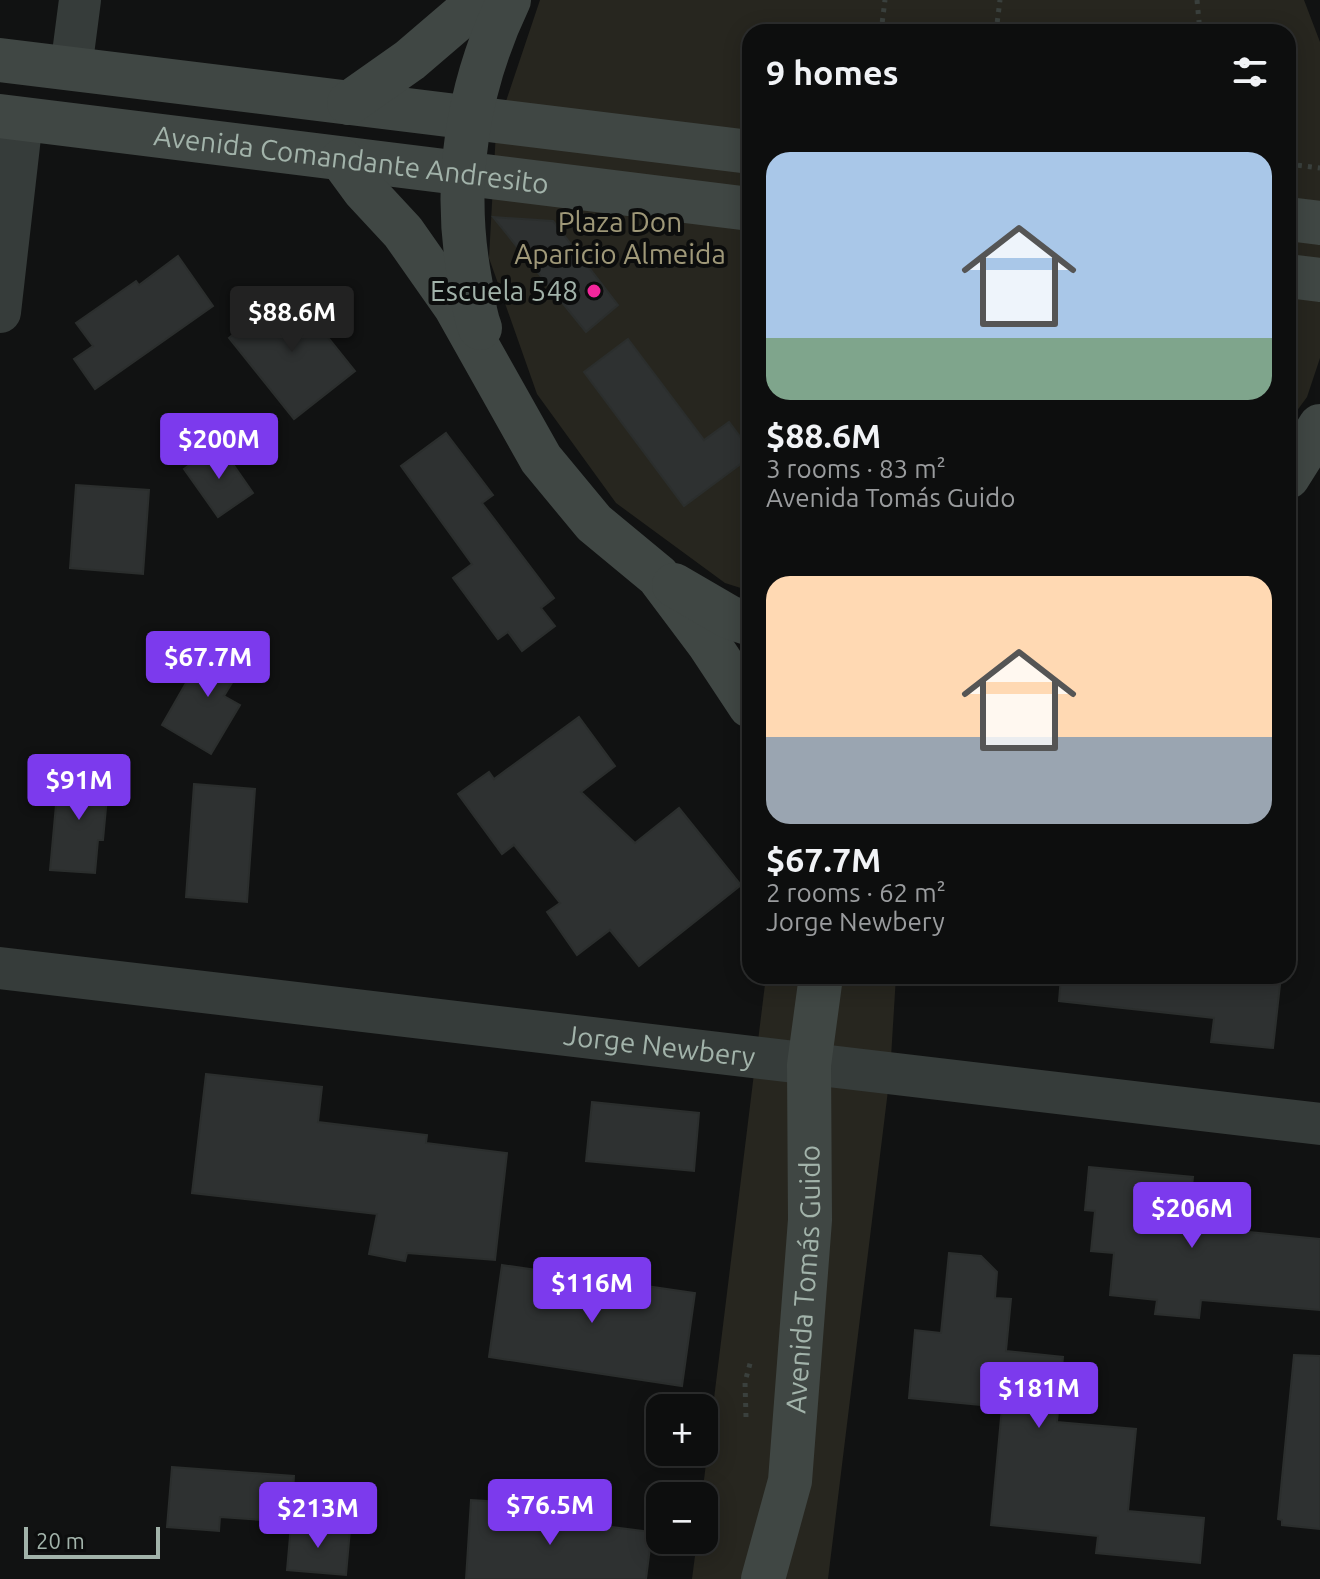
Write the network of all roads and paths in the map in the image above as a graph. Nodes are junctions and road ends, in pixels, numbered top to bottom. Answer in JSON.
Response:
{"nodes":[{"id":1,"x":80,"y":0,"type":"edge"},
{"id":2,"x":480,"y":0,"type":"edge"},
{"id":3,"x":509,"y":0,"type":"edge"},
{"id":4,"x":885,"y":0,"type":"edge"},
{"id":5,"x":1000,"y":0,"type":"edge"},
{"id":6,"x":1197,"y":0,"type":"edge"},
{"id":7,"x":882,"y":24,"type":"edge"},
{"id":8,"x":997,"y":24,"type":"edge"},
{"id":9,"x":1199,"y":24,"type":"edge"},
{"id":10,"x":0,"y":60,"type":"edge"},
{"id":11,"x":71,"y":69,"type":"junction"},
{"id":12,"x":349,"y":103,"type":"junction"},
{"id":13,"x":11,"y":118,"type":"edge"},
{"id":14,"x":469,"y":118,"type":"junction"},
{"id":15,"x":742,"y":151,"type":"edge"},
{"id":16,"x":342,"y":160,"type":"junction"},
{"id":17,"x":1296,"y":165,"type":"edge"},
{"id":18,"x":1320,"y":168,"type":"edge"},
{"id":19,"x":462,"y":174,"type":"junction"},
{"id":20,"x":742,"y":208,"type":"edge"},
{"id":21,"x":1296,"y":220,"type":"edge"},
{"id":22,"x":1320,"y":223,"type":"edge"},
{"id":23,"x":1296,"y":277,"type":"edge"},
{"id":24,"x":1320,"y":280,"type":"edge"},
{"id":25,"x":0,"y":312,"type":"edge"},
{"id":26,"x":500,"y":386,"type":"junction"},
{"id":27,"x":1320,"y":426,"type":"edge"},
{"id":28,"x":1296,"y":464,"type":"edge"},
{"id":29,"x":658,"y":576,"type":"junction"},
{"id":30,"x":742,"y":621,"type":"edge"},
{"id":31,"x":742,"y":694,"type":"edge"},
{"id":32,"x":0,"y":968,"type":"edge"},
{"id":33,"x":820,"y":984,"type":"edge"},
{"id":34,"x":809,"y":1065,"type":"junction"},
{"id":35,"x":1320,"y":1124,"type":"edge"},
{"id":36,"x":763,"y":1579,"type":"edge"}],
"edges":[{"from":1,"to":11,"type":"street"},
{"from":2,"to":12,"type":"main road"},
{"from":3,"to":14,"type":"main road"},
{"from":4,"to":7,"type":"path"},
{"from":5,"to":8,"type":"path"},
{"from":6,"to":9,"type":"path"},
{"from":10,"to":11,"type":"main road","name":"Avenida Comandante Andresito"},
{"from":11,"to":12,"type":"main road","name":"Avenida Comandante Andresito"},
{"from":12,"to":14,"type":"main road","name":"Avenida Comandante Andresito"},
{"from":13,"to":16,"type":"main road","name":"Avenida Comandante Andresito"},
{"from":13,"to":25,"type":"street"},
{"from":14,"to":15,"type":"main road","name":"Avenida Comandante Andresito"},
{"from":14,"to":19,"type":"main road"},
{"from":16,"to":19,"type":"main road","name":"Avenida Comandante Andresito"},
{"from":16,"to":26,"type":"main road"},
{"from":17,"to":18,"type":"path"},
{"from":19,"to":20,"type":"main road","name":"Avenida Comandante Andresito"},
{"from":19,"to":26,"type":"main road"},
{"from":21,"to":22,"type":"main road"},
{"from":23,"to":24,"type":"main road"},
{"from":26,"to":29,"type":"main road"},
{"from":27,"to":28,"type":"main road"},
{"from":29,"to":30,"type":"main road"},
{"from":29,"to":31,"type":"main road"},
{"from":32,"to":34,"type":"street","name":"Jorge Newbery"},
{"from":33,"to":34,"type":"main road","name":"Avenida Tomás Guido"},
{"from":34,"to":35,"type":"street","name":"Jorge Newbery"},
{"from":34,"to":36,"type":"main road","name":"Avenida Tomás Guido"}]}
